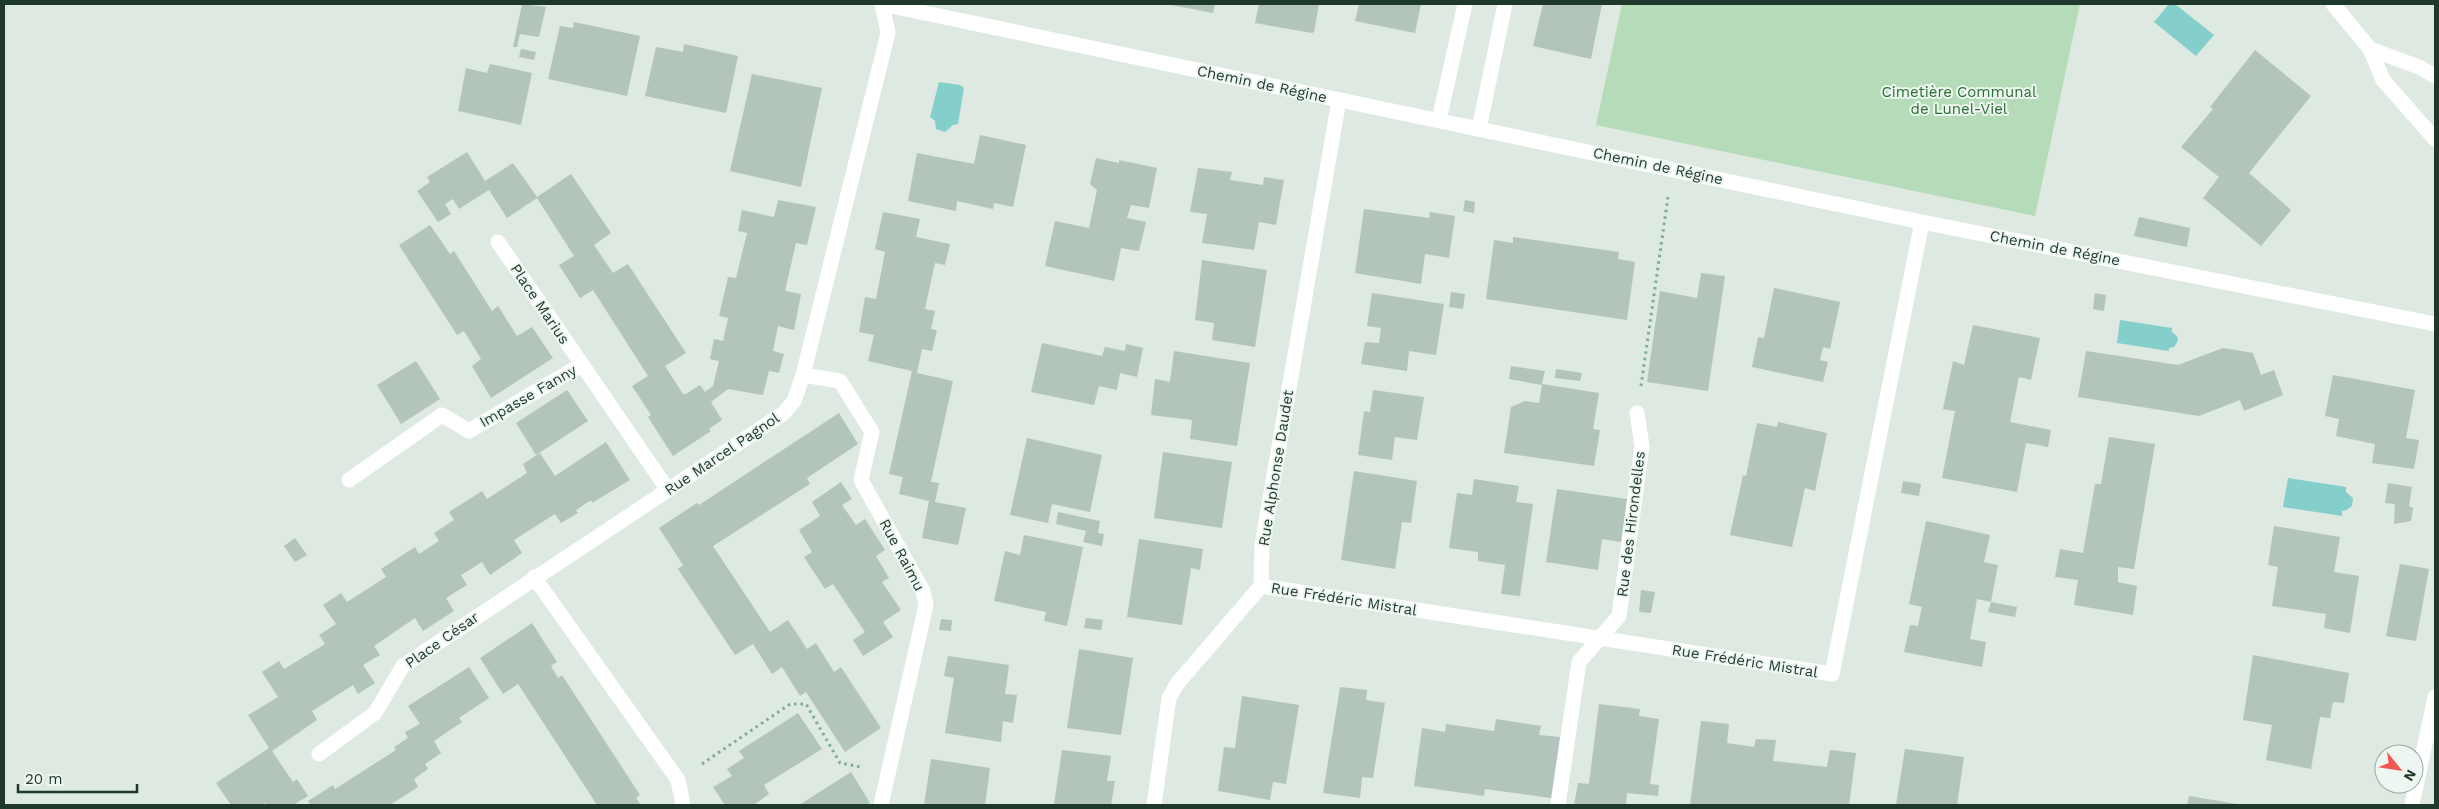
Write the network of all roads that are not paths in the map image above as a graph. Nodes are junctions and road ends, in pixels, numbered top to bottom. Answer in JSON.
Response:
{"nodes":[{"id":1,"x":882,"y":4,"type":"edge"},
{"id":2,"x":1465,"y":4,"type":"edge"},
{"id":3,"x":1505,"y":4,"type":"edge"},
{"id":4,"x":2332,"y":4,"type":"edge"},
{"id":5,"x":2370,"y":49,"type":"junction"},
{"id":6,"x":2435,"y":76,"type":"edge"},
{"id":7,"x":1339,"y":100,"type":"junction"},
{"id":8,"x":1439,"y":120,"type":"junction"},
{"id":9,"x":1479,"y":129,"type":"junction"},
{"id":10,"x":2435,"y":139,"type":"edge"},
{"id":11,"x":1922,"y":222,"type":"junction"},
{"id":12,"x":498,"y":242,"type":"dead end"},
{"id":13,"x":2435,"y":324,"type":"edge"},
{"id":14,"x":581,"y":365,"type":"junction"},
{"id":15,"x":803,"y":375,"type":"junction"},
{"id":16,"x":1637,"y":413,"type":"road end"},
{"id":17,"x":349,"y":480,"type":"dead end"},
{"id":18,"x":668,"y":490,"type":"junction"},
{"id":19,"x":534,"y":577,"type":"junction"},
{"id":20,"x":1261,"y":586,"type":"junction"},
{"id":21,"x":1600,"y":639,"type":"junction"},
{"id":22,"x":2435,"y":697,"type":"edge"},
{"id":23,"x":319,"y":754,"type":"dead end"},
{"id":24,"x":682,"y":805,"type":"edge"},
{"id":25,"x":880,"y":805,"type":"edge"},
{"id":26,"x":1154,"y":805,"type":"edge"},
{"id":27,"x":1558,"y":805,"type":"edge"},
{"id":28,"x":2412,"y":805,"type":"edge"}],
"edges":[{"from":1,"to":7,"type":"street","name":"Chemin de Régine"},
{"from":1,"to":15,"type":"street","name":"Rue Marcel Pagnol"},
{"from":2,"to":8,"type":"street"},
{"from":3,"to":9,"type":"street"},
{"from":4,"to":5,"type":"street"},
{"from":5,"to":6,"type":"street"},
{"from":5,"to":10,"type":"street"},
{"from":7,"to":8,"type":"street","name":"Chemin de Régine"},
{"from":7,"to":20,"type":"street","name":"Rue Alphonse Daudet"},
{"from":8,"to":9,"type":"street","name":"Chemin de Régine"},
{"from":9,"to":11,"type":"street","name":"Chemin de Régine"},
{"from":11,"to":13,"type":"street","name":"Chemin de Régine"},
{"from":11,"to":21,"type":"street","name":"Rue Frédéric Mistral"},
{"from":12,"to":14,"type":"street","name":"Place Marius"},
{"from":14,"to":17,"type":"street","name":"Impasse Fanny"},
{"from":14,"to":18,"type":"street","name":"Impasse Fanny"},
{"from":15,"to":18,"type":"street","name":"Rue Marcel Pagnol"},
{"from":15,"to":25,"type":"street","name":"Rue Raimu"},
{"from":16,"to":21,"type":"street","name":"Rue des Hirondelles"},
{"from":18,"to":19,"type":"street","name":"Rue Marcel Pagnol"},
{"from":19,"to":23,"type":"street","name":"Place César"},
{"from":19,"to":24,"type":"street"},
{"from":20,"to":21,"type":"street","name":"Rue Frédéric Mistral"},
{"from":20,"to":26,"type":"street"},
{"from":21,"to":27,"type":"street","name":"Rue des Hirondelles"},
{"from":22,"to":28,"type":"street"}]}
